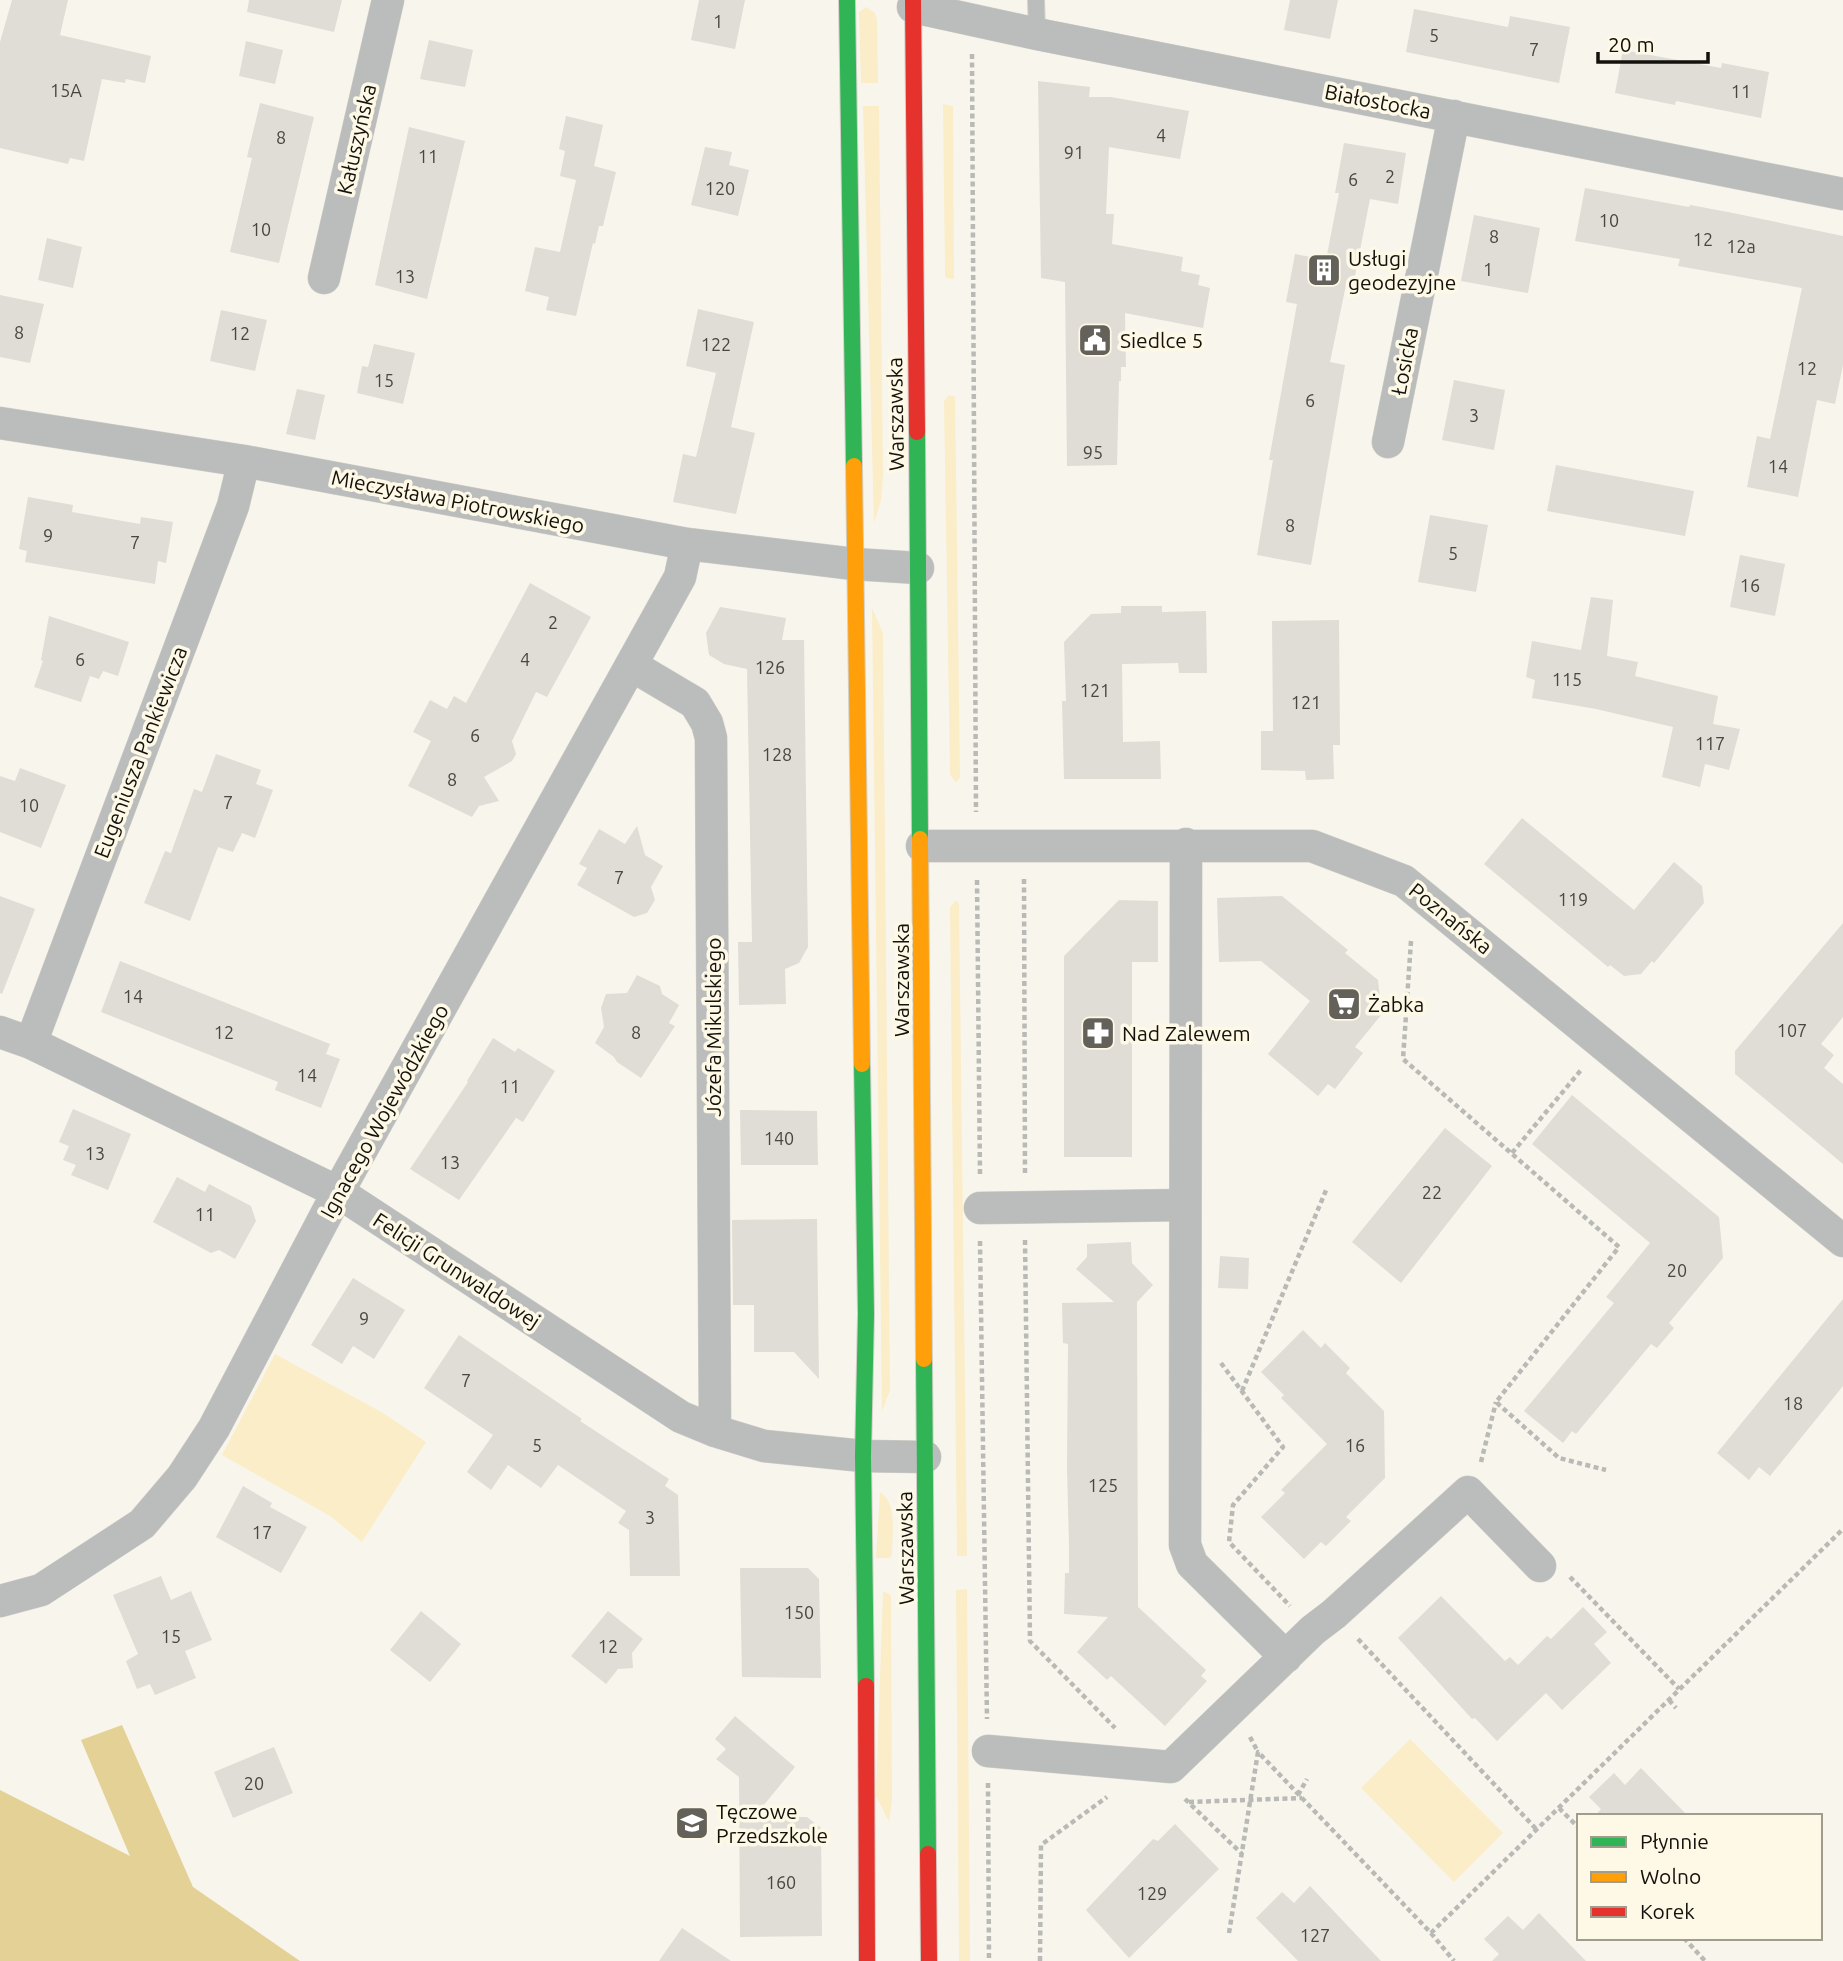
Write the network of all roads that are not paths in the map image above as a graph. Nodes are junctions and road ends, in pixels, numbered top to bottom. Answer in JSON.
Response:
{"nodes":[{"id":1,"x":388,"y":0,"type":"edge"},
{"id":2,"x":847,"y":0,"type":"edge"},
{"id":3,"x":1036,"y":0,"type":"edge"},
{"id":4,"x":913,"y":4,"type":"edge"},
{"id":5,"x":1037,"y":34,"type":"junction"},
{"id":6,"x":1454,"y":116,"type":"junction"},
{"id":7,"x":1843,"y":194,"type":"edge"},
{"id":8,"x":324,"y":278,"type":"dead end"},
{"id":9,"x":0,"y":423,"type":"edge"},
{"id":10,"x":1388,"y":442,"type":"dead end"},
{"id":11,"x":244,"y":461,"type":"junction"},
{"id":12,"x":687,"y":544,"type":"junction"},
{"id":13,"x":854,"y":564,"type":"junction"},
{"id":14,"x":918,"y":568,"type":"junction"},
{"id":15,"x":631,"y":665,"type":"junction"},
{"id":16,"x":1186,"y":844,"type":"junction"},
{"id":17,"x":922,"y":846,"type":"junction"},
{"id":18,"x":0,"y":1032,"type":"edge"},
{"id":19,"x":31,"y":1042,"type":"junction"},
{"id":20,"x":338,"y":1192,"type":"junction"},
{"id":21,"x":1185,"y":1205,"type":"junction"},
{"id":22,"x":980,"y":1208,"type":"road end"},
{"id":23,"x":1843,"y":1241,"type":"edge"},
{"id":24,"x":715,"y":1431,"type":"junction"},
{"id":25,"x":863,"y":1456,"type":"junction"},
{"id":26,"x":925,"y":1457,"type":"junction"},
{"id":27,"x":1541,"y":1566,"type":"road end"},
{"id":28,"x":0,"y":1601,"type":"edge"},
{"id":29,"x":1286,"y":1657,"type":"junction"},
{"id":30,"x":988,"y":1751,"type":"road end"},
{"id":31,"x":867,"y":1961,"type":"edge"},
{"id":32,"x":929,"y":1961,"type":"edge"}],
"edges":[{"from":1,"to":8,"type":"street","name":"Kałuszyńska"},
{"from":2,"to":13,"type":"street"},
{"from":3,"to":5,"type":"lane"},
{"from":4,"to":5,"type":"street","name":"Białostocka"},
{"from":4,"to":14,"type":"street","name":"Warszawska"},
{"from":5,"to":6,"type":"street","name":"Białostocka"},
{"from":6,"to":7,"type":"street","name":"Białostocka"},
{"from":6,"to":10,"type":"street","name":"Łosicka"},
{"from":9,"to":11,"type":"street","name":"Mieczysława Piotrowskiego"},
{"from":11,"to":12,"type":"street","name":"Mieczysława Piotrowskiego"},
{"from":11,"to":19,"type":"street","name":"Eugeniusza Pankiewicza"},
{"from":12,"to":13,"type":"street","name":"Mieczysława Piotrowskiego"},
{"from":12,"to":15,"type":"street","name":"Ignacego Wojewódzkiego"},
{"from":13,"to":14,"type":"street","name":"Mieczysława Piotrowskiego"},
{"from":13,"to":25,"type":"street"},
{"from":14,"to":17,"type":"street","name":"Warszawska"},
{"from":15,"to":20,"type":"street","name":"Ignacego Wojewódzkiego"},
{"from":15,"to":24,"type":"street","name":"Józefa Mikulskiego"},
{"from":16,"to":17,"type":"street","name":"Poznańska"},
{"from":16,"to":21,"type":"street"},
{"from":16,"to":23,"type":"street","name":"Poznańska"},
{"from":17,"to":26,"type":"street","name":"Warszawska"},
{"from":18,"to":19,"type":"street","name":"Felicji Grunwaldowej"},
{"from":19,"to":20,"type":"street","name":"Felicji Grunwaldowej"},
{"from":20,"to":24,"type":"street","name":"Felicji Grunwaldowej"},
{"from":20,"to":28,"type":"street","name":"Ignacego Wojewódzkiego"},
{"from":21,"to":22,"type":"street"},
{"from":21,"to":29,"type":"street"},
{"from":24,"to":25,"type":"street","name":"Felicji Grunwaldowej"},
{"from":25,"to":26,"type":"street","name":"Felicji Grunwaldowej"},
{"from":25,"to":31,"type":"street"},
{"from":26,"to":32,"type":"street","name":"Warszawska"},
{"from":27,"to":29,"type":"street"},
{"from":29,"to":30,"type":"street"}]}
